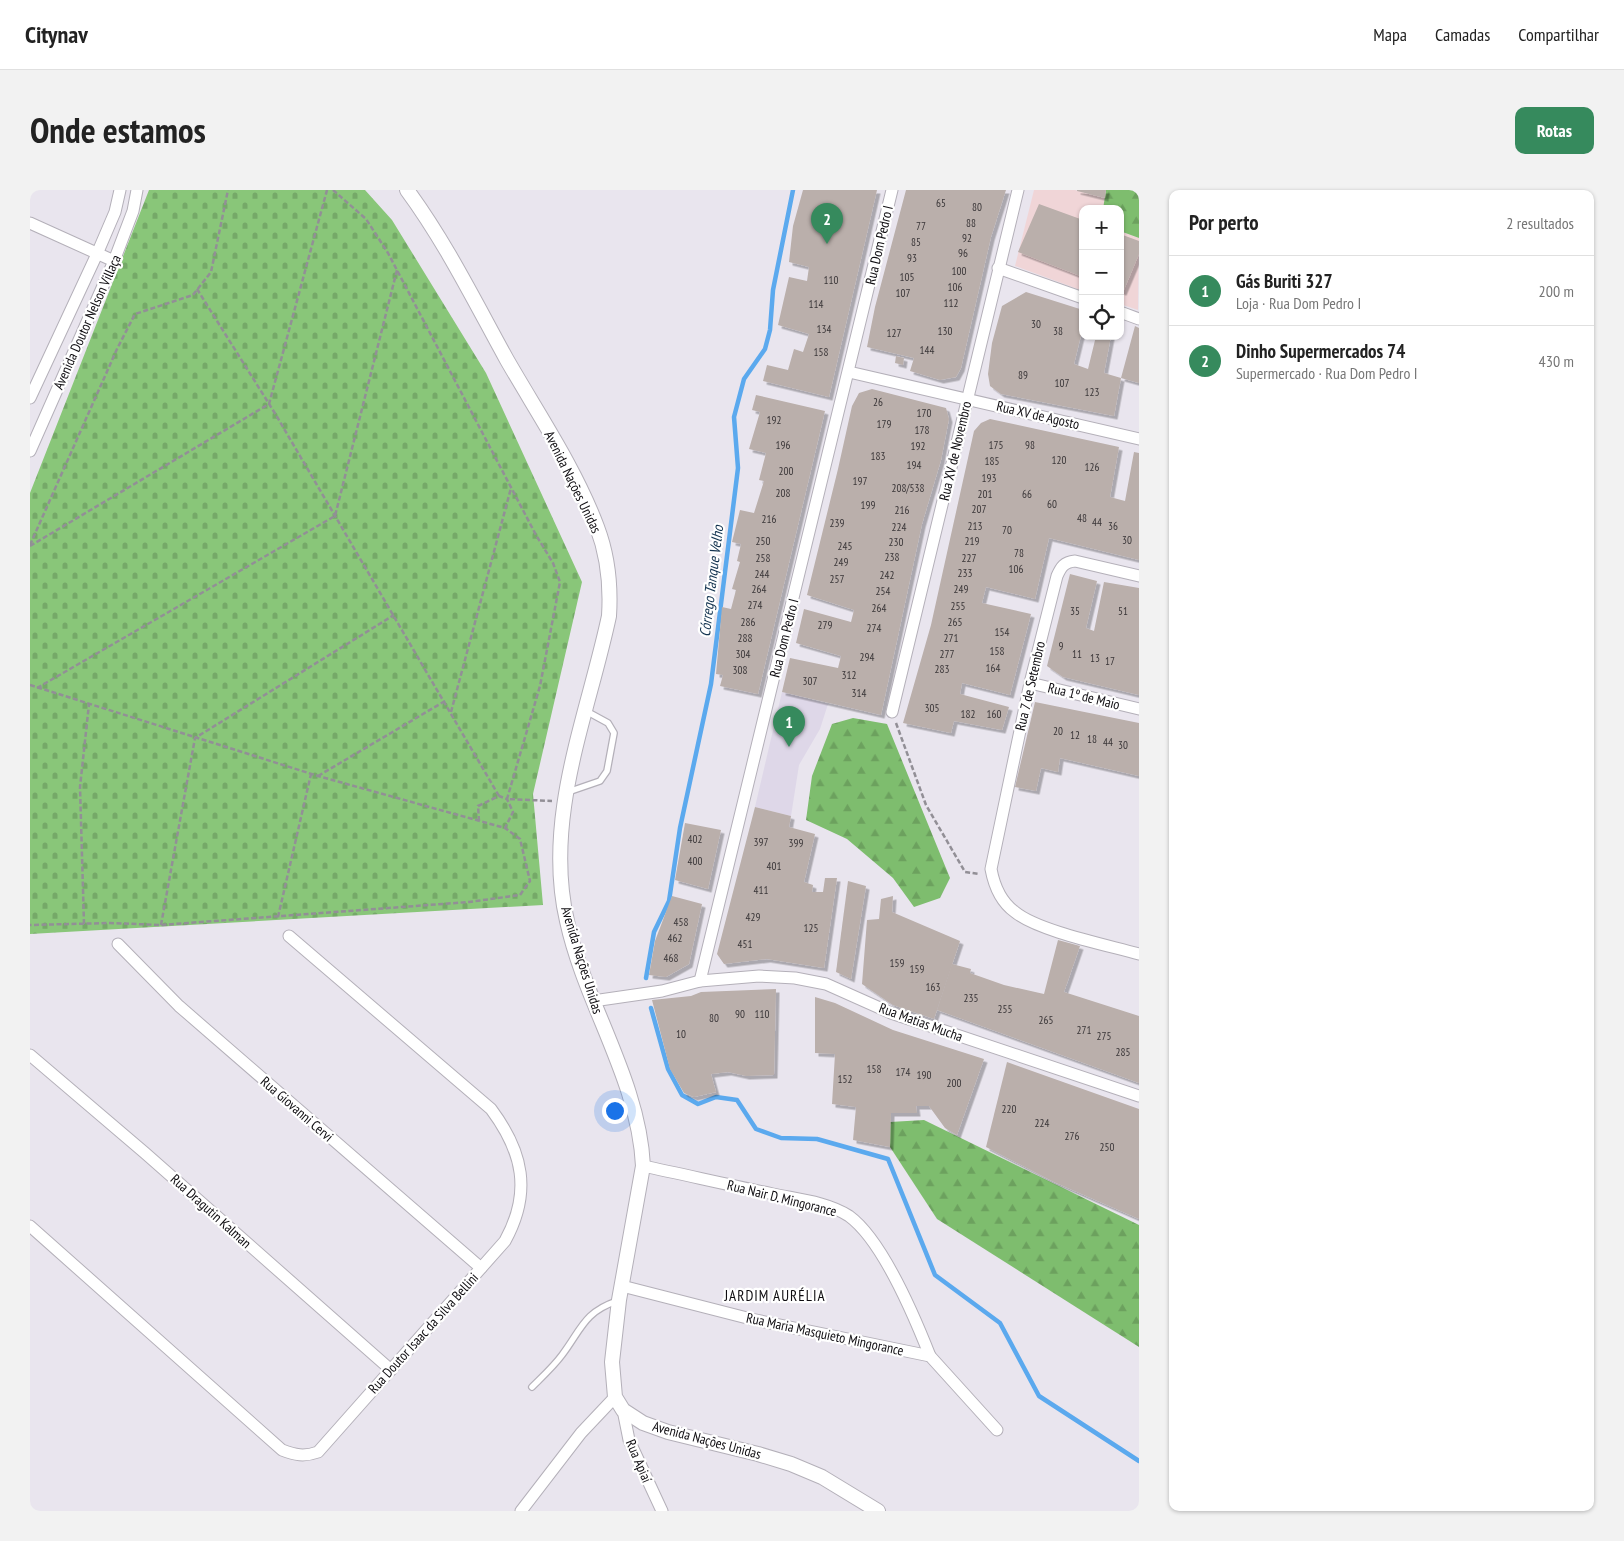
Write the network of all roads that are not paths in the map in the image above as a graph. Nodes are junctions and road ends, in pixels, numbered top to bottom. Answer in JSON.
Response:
{"nodes":[{"id":1,"x":120,"y":190,"type":"edge"},
{"id":2,"x":137,"y":190,"type":"edge"},
{"id":3,"x":407,"y":190,"type":"edge"},
{"id":4,"x":892,"y":190,"type":"edge"},
{"id":5,"x":1018,"y":190,"type":"edge"},
{"id":6,"x":30,"y":223,"type":"edge"},
{"id":7,"x":98,"y":254,"type":"junction"},
{"id":8,"x":114,"y":261,"type":"junction"},
{"id":9,"x":998,"y":268,"type":"junction"},
{"id":10,"x":1079,"y":297,"type":"edge"},
{"id":11,"x":1124,"y":313,"type":"edge"},
{"id":12,"x":1139,"y":319,"type":"edge"},
{"id":13,"x":849,"y":372,"type":"junction"},
{"id":14,"x":30,"y":398,"type":"edge"},
{"id":15,"x":967,"y":399,"type":"junction"},
{"id":16,"x":1139,"y":439,"type":"edge"},
{"id":17,"x":30,"y":451,"type":"edge"},
{"id":18,"x":1139,"y":576,"type":"edge"},
{"id":19,"x":1030,"y":683,"type":"junction"},
{"id":20,"x":1139,"y":709,"type":"edge"},
{"id":21,"x":586,"y":711,"type":"junction"},
{"id":22,"x":892,"y":712,"type":"road end"},
{"id":23,"x":565,"y":797,"type":"junction"},
{"id":24,"x":289,"y":936,"type":"dead end"},
{"id":25,"x":118,"y":944,"type":"dead end"},
{"id":26,"x":1139,"y":954,"type":"edge"},
{"id":27,"x":700,"y":981,"type":"junction"},
{"id":28,"x":593,"y":1001,"type":"junction"},
{"id":29,"x":30,"y":1055,"type":"edge"},
{"id":30,"x":1139,"y":1096,"type":"edge"},
{"id":31,"x":643,"y":1166,"type":"junction"},
{"id":32,"x":30,"y":1226,"type":"edge"},
{"id":33,"x":481,"y":1268,"type":"junction"},
{"id":34,"x":622,"y":1286,"type":"junction"},
{"id":35,"x":619,"y":1300,"type":"junction"},
{"id":36,"x":930,"y":1356,"type":"junction"},
{"id":37,"x":390,"y":1370,"type":"junction"},
{"id":38,"x":532,"y":1387,"type":"dead end"},
{"id":39,"x":615,"y":1397,"type":"junction"},
{"id":40,"x":623,"y":1410,"type":"junction"},
{"id":41,"x":997,"y":1430,"type":"dead end"},
{"id":42,"x":661,"y":1510,"type":"edge"},
{"id":43,"x":521,"y":1511,"type":"edge"},
{"id":44,"x":878,"y":1511,"type":"edge"}],
"edges":[{"from":1,"to":7,"type":"street","name":"Avenida Doutor Nelson Villaça"},
{"from":2,"to":8,"type":"street","name":"Avenida Doutor Nelson Villaça"},
{"from":3,"to":21,"type":"street","name":"Avenida Nações Unidas"},
{"from":4,"to":13,"type":"street","name":"Rua Dom Pedro I"},
{"from":5,"to":9,"type":"street","name":"Rua XV de Novembro"},
{"from":6,"to":7,"type":"street"},
{"from":7,"to":8,"type":"street"},
{"from":7,"to":14,"type":"street","name":"Avenida Doutor Nelson Villaça"},
{"from":8,"to":17,"type":"street","name":"Avenida Doutor Nelson Villaça"},
{"from":9,"to":10,"type":"street"},
{"from":9,"to":15,"type":"street","name":"Rua XV de Novembro"},
{"from":11,"to":12,"type":"street"},
{"from":13,"to":15,"type":"street","name":"Rua XV de Agosto"},
{"from":13,"to":27,"type":"street","name":"Rua Dom Pedro I"},
{"from":15,"to":16,"type":"street","name":"Rua XV de Agosto"},
{"from":15,"to":22,"type":"street","name":"Rua XV de Novembro"},
{"from":18,"to":19,"type":"street","name":"Rua 7 de Setembro"},
{"from":19,"to":20,"type":"street","name":"Rua 1º de Maio"},
{"from":19,"to":26,"type":"street","name":"Rua 7 de Setembro"},
{"from":21,"to":23,"type":"street","name":"Avenida Nações Unidas"},
{"from":21,"to":23,"type":"lane"},
{"from":23,"to":28,"type":"street","name":"Avenida Nações Unidas"},
{"from":24,"to":33,"type":"street","name":"Rua Doutor Isaac da Silva Bellini"},
{"from":25,"to":33,"type":"street","name":"Rua Giovanni Cervi"},
{"from":27,"to":28,"type":"street"},
{"from":27,"to":30,"type":"street","name":"Rua Matias Mucha"},
{"from":28,"to":31,"type":"street","name":"Avenida Nações Unidas"},
{"from":29,"to":37,"type":"street","name":"Rua Dragutin Kalman"},
{"from":31,"to":34,"type":"street","name":"Avenida Nações Unidas"},
{"from":31,"to":36,"type":"street","name":"Rua Nair D. Mingorance"},
{"from":32,"to":37,"type":"street","name":"Rua Doutor Isaac da Silva Bellini"},
{"from":33,"to":37,"type":"street","name":"Rua Doutor Isaac da Silva Bellini"},
{"from":34,"to":35,"type":"street","name":"Avenida Nações Unidas"},
{"from":34,"to":36,"type":"street","name":"Rua Maria Masquieto Mingorance"},
{"from":35,"to":38,"type":"lane"},
{"from":35,"to":39,"type":"street","name":"Avenida Nações Unidas"},
{"from":36,"to":41,"type":"street"},
{"from":39,"to":40,"type":"street","name":"Avenida Nações Unidas"},
{"from":39,"to":43,"type":"street"},
{"from":40,"to":42,"type":"street","name":"Rua Apiaí"},
{"from":40,"to":44,"type":"street","name":"Avenida Nações Unidas"}]}
